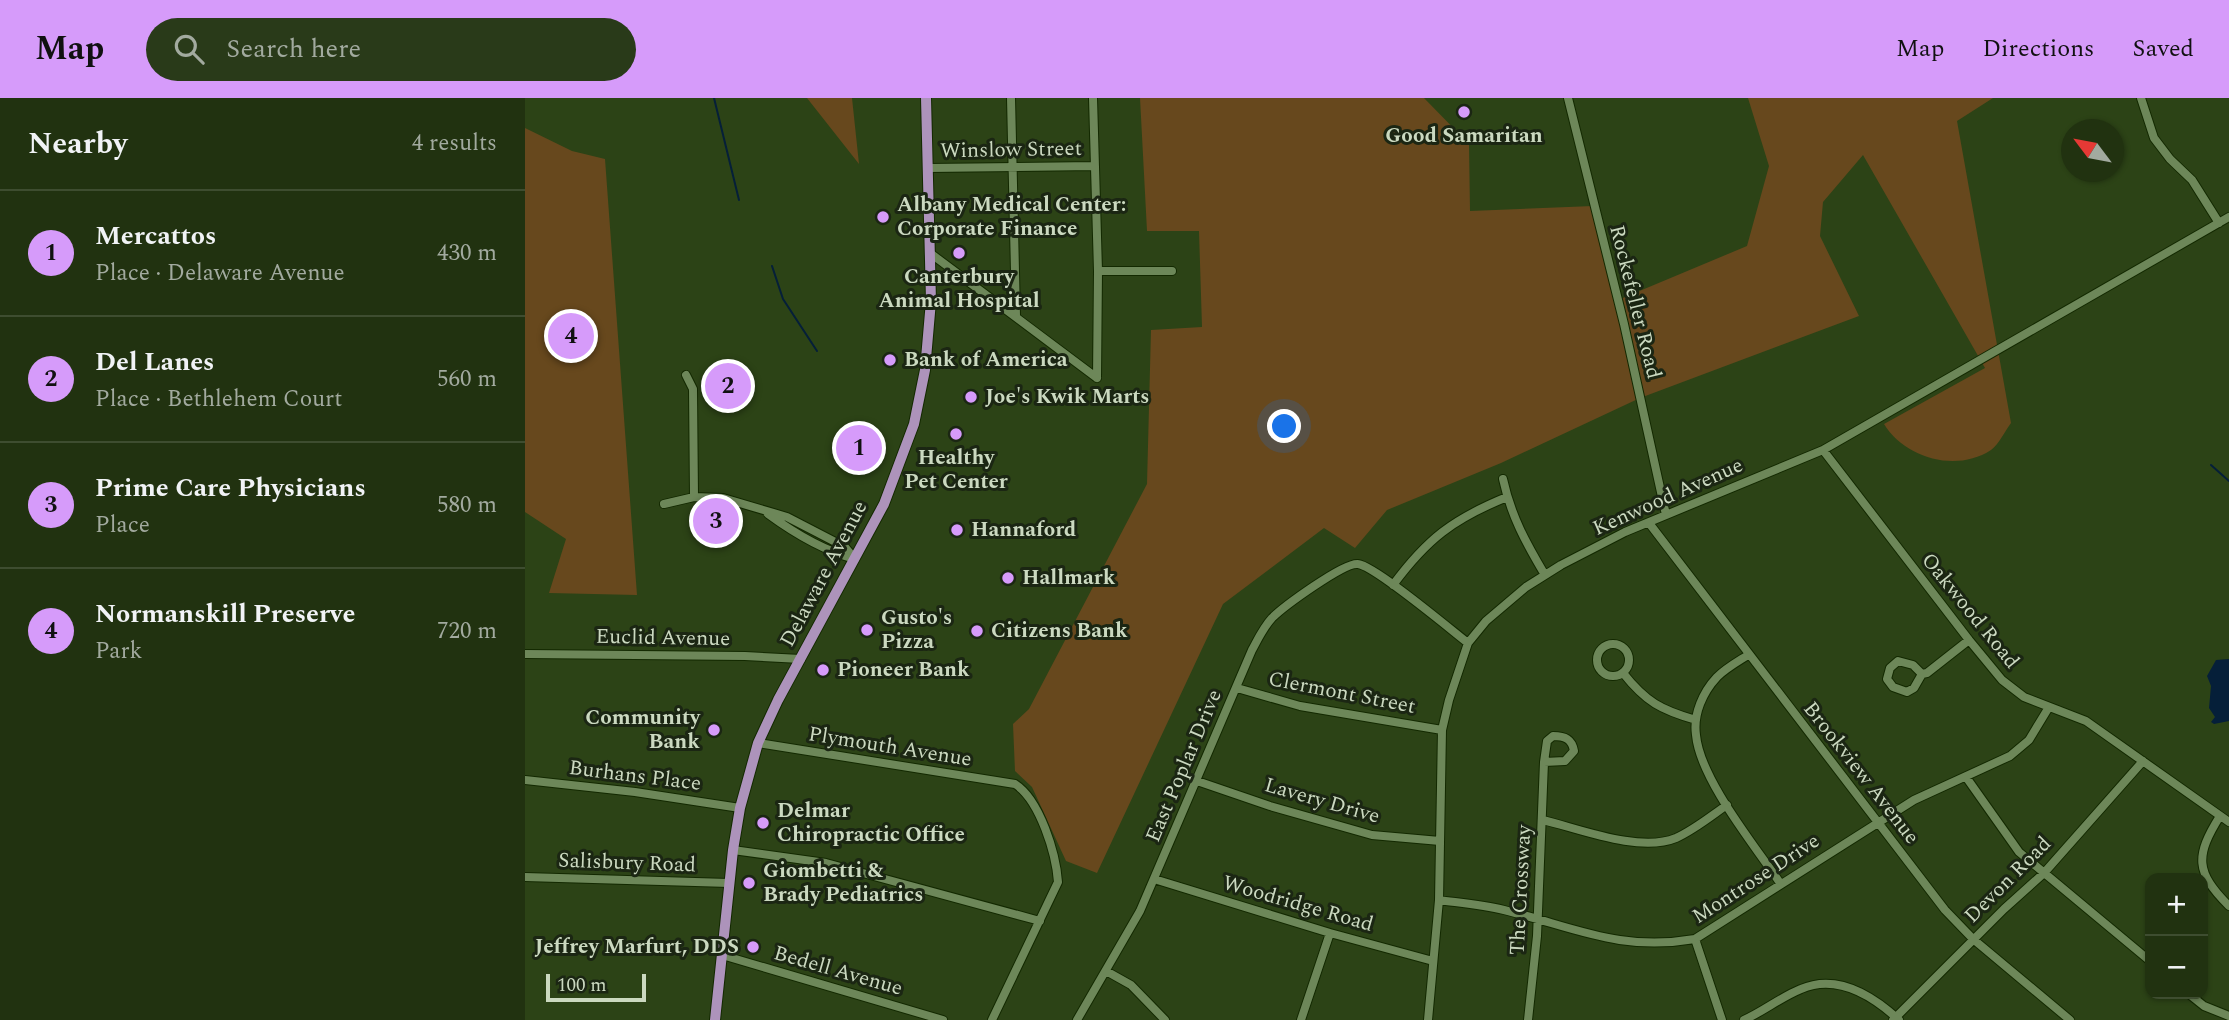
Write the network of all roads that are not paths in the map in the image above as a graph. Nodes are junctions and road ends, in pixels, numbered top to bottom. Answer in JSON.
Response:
{"nodes":[{"id":1,"x":926,"y":98,"type":"edge"},
{"id":2,"x":1011,"y":98,"type":"edge"},
{"id":3,"x":1093,"y":98,"type":"edge"},
{"id":4,"x":1568,"y":98,"type":"edge"},
{"id":5,"x":2141,"y":98,"type":"edge"},
{"id":6,"x":1095,"y":166,"type":"junction"},
{"id":7,"x":1012,"y":167,"type":"junction"},
{"id":8,"x":928,"y":168,"type":"junction"},
{"id":9,"x":2229,"y":217,"type":"edge"},
{"id":10,"x":2219,"y":222,"type":"junction"},
{"id":11,"x":930,"y":253,"type":"junction"},
{"id":12,"x":1098,"y":271,"type":"junction"},
{"id":13,"x":1172,"y":271,"type":"dead end"},
{"id":14,"x":1016,"y":315,"type":"junction"},
{"id":15,"x":686,"y":375,"type":"dead end"},
{"id":16,"x":1823,"y":450,"type":"junction"},
{"id":17,"x":1503,"y":479,"type":"dead end"},
{"id":18,"x":694,"y":497,"type":"junction"},
{"id":19,"x":1507,"y":497,"type":"junction"},
{"id":20,"x":664,"y":504,"type":"dead end"},
{"id":21,"x":1666,"y":515,"type":"junction"},
{"id":22,"x":1649,"y":523,"type":"junction"},
{"id":23,"x":855,"y":559,"type":"junction"},
{"id":24,"x":1545,"y":575,"type":"junction"},
{"id":25,"x":1393,"y":585,"type":"junction"},
{"id":26,"x":1969,"y":640,"type":"junction"},
{"id":27,"x":1468,"y":643,"type":"junction"},
{"id":28,"x":525,"y":654,"type":"edge"},
{"id":29,"x":1748,"y":655,"type":"junction"},
{"id":30,"x":800,"y":659,"type":"junction"},
{"id":31,"x":1623,"y":673,"type":"junction"},
{"id":32,"x":1922,"y":674,"type":"junction"},
{"id":33,"x":1237,"y":688,"type":"junction"},
{"id":34,"x":2049,"y":707,"type":"junction"},
{"id":35,"x":1696,"y":720,"type":"junction"},
{"id":36,"x":1442,"y":730,"type":"junction"},
{"id":37,"x":758,"y":743,"type":"junction"},
{"id":38,"x":2143,"y":761,"type":"junction"},
{"id":39,"x":1544,"y":762,"type":"dead end"},
{"id":40,"x":1966,"y":777,"type":"junction"},
{"id":41,"x":525,"y":780,"type":"edge"},
{"id":42,"x":1197,"y":781,"type":"junction"},
{"id":43,"x":1727,"y":805,"type":"junction"},
{"id":44,"x":740,"y":808,"type":"junction"},
{"id":45,"x":2220,"y":816,"type":"junction"},
{"id":46,"x":1543,"y":820,"type":"junction"},
{"id":47,"x":1876,"y":822,"type":"junction"},
{"id":48,"x":2229,"y":822,"type":"edge"},
{"id":49,"x":1440,"y":841,"type":"junction"},
{"id":50,"x":733,"y":850,"type":"junction"},
{"id":51,"x":2044,"y":873,"type":"junction"},
{"id":52,"x":525,"y":877,"type":"edge"},
{"id":53,"x":1154,"y":879,"type":"junction"},
{"id":54,"x":729,"y":883,"type":"junction"},
{"id":55,"x":1780,"y":883,"type":"junction"},
{"id":56,"x":1439,"y":900,"type":"junction"},
{"id":57,"x":2229,"y":906,"type":"edge"},
{"id":58,"x":1537,"y":919,"type":"junction"},
{"id":59,"x":1039,"y":921,"type":"junction"},
{"id":60,"x":1330,"y":933,"type":"junction"},
{"id":61,"x":1695,"y":939,"type":"junction"},
{"id":62,"x":1973,"y":939,"type":"junction"},
{"id":63,"x":722,"y":955,"type":"junction"},
{"id":64,"x":2145,"y":957,"type":"edge"},
{"id":65,"x":1433,"y":961,"type":"junction"},
{"id":66,"x":1106,"y":971,"type":"junction"},
{"id":67,"x":2195,"y":999,"type":"edge"},
{"id":68,"x":2229,"y":1016,"type":"edge"},
{"id":69,"x":1896,"y":1019,"type":"edge"},
{"id":70,"x":715,"y":1020,"type":"edge"},
{"id":71,"x":943,"y":1020,"type":"edge"},
{"id":72,"x":992,"y":1020,"type":"edge"},
{"id":73,"x":1077,"y":1020,"type":"edge"},
{"id":74,"x":1165,"y":1020,"type":"edge"},
{"id":75,"x":1301,"y":1020,"type":"edge"},
{"id":76,"x":1428,"y":1020,"type":"edge"},
{"id":77,"x":1529,"y":1020,"type":"edge"},
{"id":78,"x":1722,"y":1020,"type":"edge"},
{"id":79,"x":1744,"y":1020,"type":"edge"},
{"id":80,"x":2070,"y":1020,"type":"edge"}],
"edges":[{"from":1,"to":8,"type":"main road","name":"Delaware Avenue"},
{"from":2,"to":7,"type":"street"},
{"from":3,"to":6,"type":"street"},
{"from":4,"to":21,"type":"street","name":"Rockefeller Road"},
{"from":5,"to":10,"type":"street"},
{"from":6,"to":7,"type":"street","name":"Winslow Street"},
{"from":6,"to":12,"type":"street"},
{"from":7,"to":8,"type":"street","name":"Winslow Street"},
{"from":7,"to":14,"type":"street"},
{"from":8,"to":11,"type":"main road","name":"Delaware Avenue"},
{"from":9,"to":10,"type":"street","name":"Kenwood Avenue"},
{"from":10,"to":16,"type":"street","name":"Kenwood Avenue"},
{"from":11,"to":14,"type":"street"},
{"from":11,"to":23,"type":"main road","name":"Delaware Avenue"},
{"from":12,"to":13,"type":"street"},
{"from":12,"to":14,"type":"street"},
{"from":15,"to":18,"type":"street"},
{"from":16,"to":21,"type":"street","name":"Kenwood Avenue"},
{"from":16,"to":26,"type":"street","name":"Oakwood Road"},
{"from":17,"to":19,"type":"street"},
{"from":18,"to":20,"type":"street"},
{"from":18,"to":23,"type":"street"},
{"from":19,"to":24,"type":"street"},
{"from":19,"to":25,"type":"street"},
{"from":21,"to":22,"type":"street","name":"Kenwood Avenue"},
{"from":22,"to":24,"type":"street","name":"Kenwood Avenue"},
{"from":22,"to":29,"type":"street","name":"Brookview Avenue"},
{"from":23,"to":30,"type":"main road","name":"Delaware Avenue"},
{"from":24,"to":27,"type":"street","name":"Kenwood Avenue"},
{"from":25,"to":27,"type":"street"},
{"from":25,"to":33,"type":"street","name":"East Poplar Drive"},
{"from":26,"to":32,"type":"street"},
{"from":26,"to":34,"type":"street","name":"Oakwood Road"},
{"from":27,"to":36,"type":"street","name":"Kenwood Avenue"},
{"from":28,"to":30,"type":"street","name":"Euclid Avenue"},
{"from":29,"to":35,"type":"street"},
{"from":29,"to":47,"type":"street","name":"Brookview Avenue"},
{"from":30,"to":37,"type":"main road","name":"Delaware Avenue"},
{"from":31,"to":31,"type":"street"},
{"from":31,"to":35,"type":"street"},
{"from":32,"to":32,"type":"street"},
{"from":33,"to":36,"type":"street","name":"Clermont Street"},
{"from":33,"to":42,"type":"street","name":"East Poplar Drive"},
{"from":34,"to":38,"type":"street","name":"Oakwood Road"},
{"from":34,"to":40,"type":"street","name":"Montrose Drive"},
{"from":35,"to":43,"type":"street"},
{"from":36,"to":49,"type":"street","name":"Kenwood Avenue"},
{"from":37,"to":44,"type":"main road","name":"Delaware Avenue"},
{"from":37,"to":59,"type":"street","name":"Plymouth Avenue"},
{"from":38,"to":45,"type":"street","name":"Oakwood Road"},
{"from":38,"to":51,"type":"street","name":"Devon Road"},
{"from":39,"to":46,"type":"street","name":"The Crossway"},
{"from":40,"to":47,"type":"street","name":"Montrose Drive"},
{"from":40,"to":51,"type":"street"},
{"from":41,"to":44,"type":"street","name":"Burhans Place"},
{"from":42,"to":49,"type":"street","name":"Lavery Drive"},
{"from":42,"to":53,"type":"street","name":"East Poplar Drive"},
{"from":43,"to":46,"type":"street"},
{"from":43,"to":55,"type":"street"},
{"from":44,"to":50,"type":"main road","name":"Delaware Avenue"},
{"from":45,"to":48,"type":"street","name":"Oakwood Road"},
{"from":45,"to":57,"type":"street"},
{"from":46,"to":58,"type":"street","name":"The Crossway"},
{"from":47,"to":55,"type":"street","name":"Montrose Drive"},
{"from":47,"to":62,"type":"street","name":"Brookview Avenue"},
{"from":49,"to":56,"type":"street","name":"Kenwood Avenue"},
{"from":50,"to":54,"type":"main road","name":"Delaware Avenue"},
{"from":50,"to":59,"type":"street"},
{"from":51,"to":62,"type":"street","name":"Devon Road"},
{"from":51,"to":64,"type":"street"},
{"from":52,"to":54,"type":"street","name":"Salisbury Road"},
{"from":53,"to":60,"type":"street","name":"Woodridge Road"},
{"from":53,"to":66,"type":"street","name":"East Poplar Drive"},
{"from":54,"to":63,"type":"main road","name":"Delaware Avenue"},
{"from":55,"to":61,"type":"street","name":"Montrose Drive"},
{"from":56,"to":58,"type":"street","name":"Montrose Drive"},
{"from":56,"to":65,"type":"street","name":"Kenwood Avenue"},
{"from":58,"to":61,"type":"street","name":"Montrose Drive"},
{"from":58,"to":77,"type":"street","name":"The Crossway"},
{"from":59,"to":72,"type":"street"},
{"from":60,"to":65,"type":"street","name":"Woodridge Road"},
{"from":60,"to":75,"type":"street"},
{"from":61,"to":78,"type":"street"},
{"from":62,"to":69,"type":"street","name":"Devon Road"},
{"from":62,"to":80,"type":"street","name":"Brookview Avenue"},
{"from":63,"to":70,"type":"main road","name":"Delaware Avenue"},
{"from":63,"to":71,"type":"street","name":"Bedell Avenue"},
{"from":65,"to":76,"type":"street","name":"Kenwood Avenue"},
{"from":66,"to":73,"type":"street","name":"East Poplar Drive"},
{"from":66,"to":74,"type":"street"},
{"from":67,"to":68,"type":"street"},
{"from":69,"to":79,"type":"street"}]}
